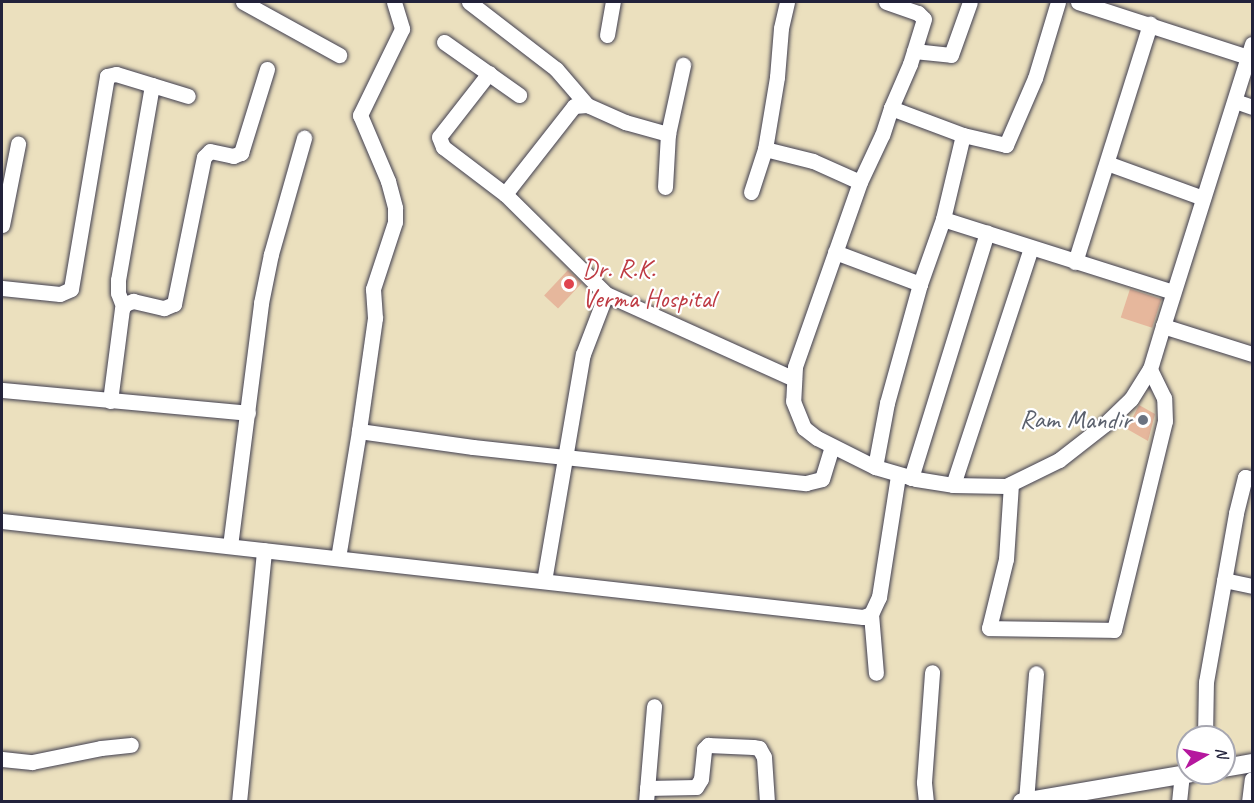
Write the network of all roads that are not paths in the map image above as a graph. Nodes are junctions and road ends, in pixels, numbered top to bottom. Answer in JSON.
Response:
{"nodes":[{"id":1,"x":243,"y":2,"type":"edge"},
{"id":2,"x":394,"y":2,"type":"edge"},
{"id":3,"x":469,"y":2,"type":"edge"},
{"id":4,"x":613,"y":2,"type":"edge"},
{"id":5,"x":788,"y":2,"type":"edge"},
{"id":6,"x":886,"y":2,"type":"edge"},
{"id":7,"x":970,"y":2,"type":"edge"},
{"id":8,"x":1058,"y":2,"type":"edge"},
{"id":9,"x":1078,"y":2,"type":"edge"},
{"id":10,"x":1150,"y":24,"type":"junction"},
{"id":11,"x":607,"y":35,"type":"dead end"},
{"id":12,"x":444,"y":42,"type":"dead end"},
{"id":13,"x":914,"y":51,"type":"junction"},
{"id":14,"x":1250,"y":51,"type":"edge"},
{"id":15,"x":339,"y":55,"type":"dead end"},
{"id":16,"x":682,"y":65,"type":"dead end"},
{"id":17,"x":267,"y":69,"type":"dead end"},
{"id":18,"x":489,"y":73,"type":"junction"},
{"id":19,"x":152,"y":85,"type":"junction"},
{"id":20,"x":519,"y":95,"type":"dead end"},
{"id":21,"x":188,"y":96,"type":"dead end"},
{"id":22,"x":1235,"y":100,"type":"junction"},
{"id":23,"x":587,"y":105,"type":"junction"},
{"id":24,"x":1252,"y":107,"type":"edge"},
{"id":25,"x":891,"y":108,"type":"junction"},
{"id":26,"x":668,"y":134,"type":"junction"},
{"id":27,"x":963,"y":135,"type":"junction"},
{"id":28,"x":304,"y":138,"type":"dead end"},
{"id":29,"x":18,"y":144,"type":"dead end"},
{"id":30,"x":765,"y":149,"type":"junction"},
{"id":31,"x":1107,"y":162,"type":"junction"},
{"id":32,"x":860,"y":182,"type":"junction"},
{"id":33,"x":665,"y":187,"type":"dead end"},
{"id":34,"x":751,"y":192,"type":"dead end"},
{"id":35,"x":505,"y":194,"type":"junction"},
{"id":36,"x":1203,"y":198,"type":"junction"},
{"id":37,"x":943,"y":219,"type":"junction"},
{"id":38,"x":2,"y":225,"type":"edge"},
{"id":39,"x":987,"y":233,"type":"junction"},
{"id":40,"x":1031,"y":248,"type":"junction"},
{"id":41,"x":835,"y":252,"type":"junction"},
{"id":42,"x":1076,"y":262,"type":"junction"},
{"id":43,"x":920,"y":284,"type":"junction"},
{"id":44,"x":2,"y":288,"type":"edge"},
{"id":45,"x":1173,"y":292,"type":"junction"},
{"id":46,"x":606,"y":294,"type":"junction"},
{"id":47,"x":123,"y":306,"type":"junction"},
{"id":48,"x":1163,"y":326,"type":"junction"},
{"id":49,"x":1252,"y":354,"type":"edge"},
{"id":50,"x":1149,"y":369,"type":"junction"},
{"id":51,"x":794,"y":379,"type":"junction"},
{"id":52,"x":2,"y":390,"type":"edge"},
{"id":53,"x":110,"y":401,"type":"junction"},
{"id":54,"x":248,"y":413,"type":"junction"},
{"id":55,"x":359,"y":431,"type":"junction"},
{"id":56,"x":832,"y":446,"type":"junction"},
{"id":57,"x":563,"y":457,"type":"junction"},
{"id":58,"x":875,"y":467,"type":"junction"},
{"id":59,"x":905,"y":476,"type":"junction"},
{"id":60,"x":1252,"y":479,"type":"edge"},
{"id":61,"x":1011,"y":484,"type":"junction"},
{"id":62,"x":953,"y":485,"type":"junction"},
{"id":63,"x":2,"y":521,"type":"edge"},
{"id":64,"x":230,"y":546,"type":"junction"},
{"id":65,"x":264,"y":550,"type":"junction"},
{"id":66,"x":339,"y":558,"type":"junction"},
{"id":67,"x":1224,"y":580,"type":"junction"},
{"id":68,"x":544,"y":581,"type":"junction"},
{"id":69,"x":1252,"y":586,"type":"edge"},
{"id":70,"x":871,"y":614,"type":"junction"},
{"id":71,"x":932,"y":672,"type":"dead end"},
{"id":72,"x":876,"y":673,"type":"dead end"},
{"id":73,"x":1036,"y":674,"type":"dead end"},
{"id":74,"x":654,"y":706,"type":"dead end"},
{"id":75,"x":1205,"y":725,"type":"edge"},
{"id":76,"x":131,"y":745,"type":"dead end"},
{"id":77,"x":2,"y":759,"type":"edge"},
{"id":78,"x":1252,"y":763,"type":"edge"},
{"id":79,"x":1236,"y":766,"type":"edge"},
{"id":80,"x":1176,"y":776,"type":"edge"},
{"id":81,"x":1252,"y":779,"type":"edge"},
{"id":82,"x":1184,"y":785,"type":"edge"},
{"id":83,"x":647,"y":795,"type":"edge"},
{"id":84,"x":239,"y":801,"type":"edge"},
{"id":85,"x":767,"y":801,"type":"edge"},
{"id":86,"x":926,"y":801,"type":"edge"},
{"id":87,"x":1024,"y":801,"type":"edge"},
{"id":88,"x":1179,"y":801,"type":"edge"},
{"id":89,"x":1249,"y":801,"type":"edge"}],
"edges":[{"from":1,"to":15,"type":"street"},
{"from":2,"to":55,"type":"street"},
{"from":3,"to":23,"type":"street"},
{"from":4,"to":11,"type":"street"},
{"from":5,"to":30,"type":"street"},
{"from":6,"to":13,"type":"street"},
{"from":7,"to":13,"type":"street"},
{"from":8,"to":27,"type":"street"},
{"from":9,"to":10,"type":"street"},
{"from":10,"to":14,"type":"street"},
{"from":10,"to":31,"type":"street"},
{"from":12,"to":18,"type":"street"},
{"from":13,"to":25,"type":"street"},
{"from":14,"to":22,"type":"street"},
{"from":16,"to":26,"type":"street"},
{"from":17,"to":47,"type":"street"},
{"from":18,"to":20,"type":"street"},
{"from":18,"to":35,"type":"street"},
{"from":19,"to":21,"type":"street"},
{"from":19,"to":44,"type":"street"},
{"from":19,"to":47,"type":"street"},
{"from":22,"to":24,"type":"street"},
{"from":22,"to":36,"type":"street"},
{"from":23,"to":26,"type":"street"},
{"from":23,"to":35,"type":"street"},
{"from":25,"to":27,"type":"street"},
{"from":25,"to":32,"type":"street"},
{"from":26,"to":33,"type":"street"},
{"from":27,"to":37,"type":"street"},
{"from":28,"to":54,"type":"street"},
{"from":29,"to":38,"type":"street"},
{"from":30,"to":32,"type":"street"},
{"from":30,"to":34,"type":"street"},
{"from":31,"to":36,"type":"street"},
{"from":31,"to":42,"type":"street"},
{"from":32,"to":41,"type":"street"},
{"from":35,"to":46,"type":"street"},
{"from":36,"to":45,"type":"street"},
{"from":37,"to":39,"type":"street"},
{"from":37,"to":43,"type":"street"},
{"from":39,"to":40,"type":"street"},
{"from":39,"to":59,"type":"street"},
{"from":40,"to":42,"type":"street"},
{"from":40,"to":62,"type":"street"},
{"from":41,"to":43,"type":"street"},
{"from":41,"to":51,"type":"street"},
{"from":42,"to":45,"type":"street"},
{"from":43,"to":58,"type":"street"},
{"from":45,"to":48,"type":"street"},
{"from":46,"to":51,"type":"street"},
{"from":46,"to":57,"type":"street"},
{"from":47,"to":53,"type":"street"},
{"from":48,"to":49,"type":"street"},
{"from":48,"to":50,"type":"street"},
{"from":50,"to":61,"type":"street"},
{"from":50,"to":61,"type":"street"},
{"from":51,"to":56,"type":"street"},
{"from":52,"to":53,"type":"street"},
{"from":53,"to":54,"type":"street"},
{"from":54,"to":64,"type":"street"},
{"from":55,"to":57,"type":"street"},
{"from":55,"to":66,"type":"street"},
{"from":56,"to":57,"type":"street"},
{"from":56,"to":58,"type":"street"},
{"from":57,"to":68,"type":"street"},
{"from":58,"to":59,"type":"street"},
{"from":59,"to":62,"type":"street"},
{"from":59,"to":70,"type":"street"},
{"from":60,"to":67,"type":"street"},
{"from":61,"to":62,"type":"street"},
{"from":63,"to":64,"type":"street"},
{"from":64,"to":65,"type":"street"},
{"from":65,"to":66,"type":"street"},
{"from":65,"to":84,"type":"street"},
{"from":66,"to":68,"type":"street"},
{"from":67,"to":69,"type":"street"},
{"from":67,"to":75,"type":"street"},
{"from":68,"to":70,"type":"street"},
{"from":70,"to":72,"type":"street"},
{"from":71,"to":86,"type":"street"},
{"from":73,"to":87,"type":"street"},
{"from":74,"to":83,"type":"street"},
{"from":76,"to":77,"type":"street"},
{"from":78,"to":79,"type":"street"},
{"from":80,"to":87,"type":"street"},
{"from":81,"to":89,"type":"street"},
{"from":82,"to":88,"type":"street"},
{"from":83,"to":85,"type":"street"}]}
